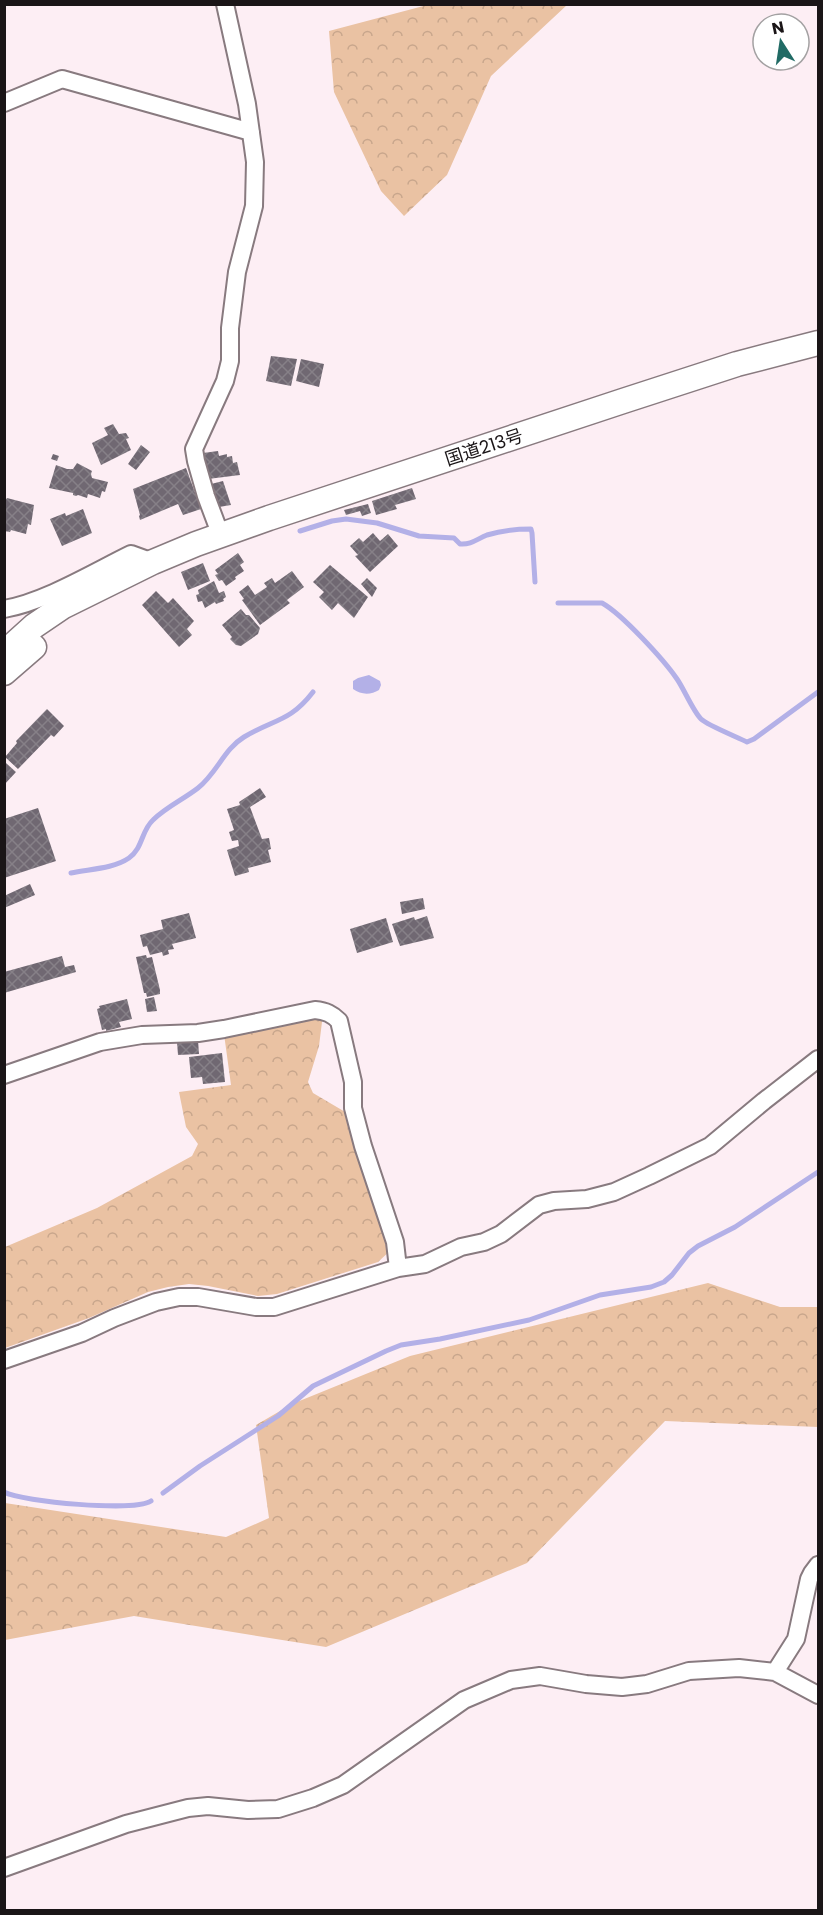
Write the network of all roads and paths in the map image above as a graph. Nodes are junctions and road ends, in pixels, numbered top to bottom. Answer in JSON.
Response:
{"nodes":[{"id":1,"x":225,"y":4,"type":"edge"},
{"id":2,"x":4,"y":103,"type":"edge"},
{"id":3,"x":251,"y":132,"type":"junction"},
{"id":4,"x":819,"y":343,"type":"edge"},
{"id":5,"x":221,"y":536,"type":"junction"},
{"id":6,"x":153,"y":562,"type":"junction"},
{"id":7,"x":4,"y":609,"type":"edge"},
{"id":8,"x":78,"y":612,"type":"junction"},
{"id":9,"x":34,"y":626,"type":"junction"},
{"id":10,"x":4,"y":635,"type":"edge"},
{"id":11,"x":5,"y":652,"type":"edge"},
{"id":12,"x":4,"y":673,"type":"edge"},
{"id":13,"x":819,"y":1059,"type":"edge"},
{"id":14,"x":4,"y":1075,"type":"edge"},
{"id":15,"x":398,"y":1268,"type":"junction"},
{"id":16,"x":4,"y":1360,"type":"edge"},
{"id":17,"x":819,"y":1565,"type":"edge"},
{"id":18,"x":775,"y":1672,"type":"junction"},
{"id":19,"x":819,"y":1695,"type":"edge"},
{"id":20,"x":4,"y":1868,"type":"edge"}],
"edges":[{"from":1,"to":3,"type":"street"},
{"from":2,"to":3,"type":"street"},
{"from":3,"to":5,"type":"street"},
{"from":4,"to":5,"type":"highway","name":"国道213号"},
{"from":5,"to":6,"type":"highway","name":"国道213号"},
{"from":6,"to":7,"type":"street"},
{"from":6,"to":8,"type":"highway","name":"国道213号"},
{"from":6,"to":9,"type":"highway","name":"国道213号"},
{"from":8,"to":11,"type":"highway"},
{"from":8,"to":12,"type":"highway","name":"国道213号"},
{"from":9,"to":10,"type":"highway"},
{"from":9,"to":11,"type":"highway","name":"国道213号"},
{"from":13,"to":15,"type":"street"},
{"from":14,"to":15,"type":"street"},
{"from":15,"to":16,"type":"street"},
{"from":17,"to":18,"type":"street"},
{"from":18,"to":19,"type":"street"},
{"from":18,"to":20,"type":"street"}]}
